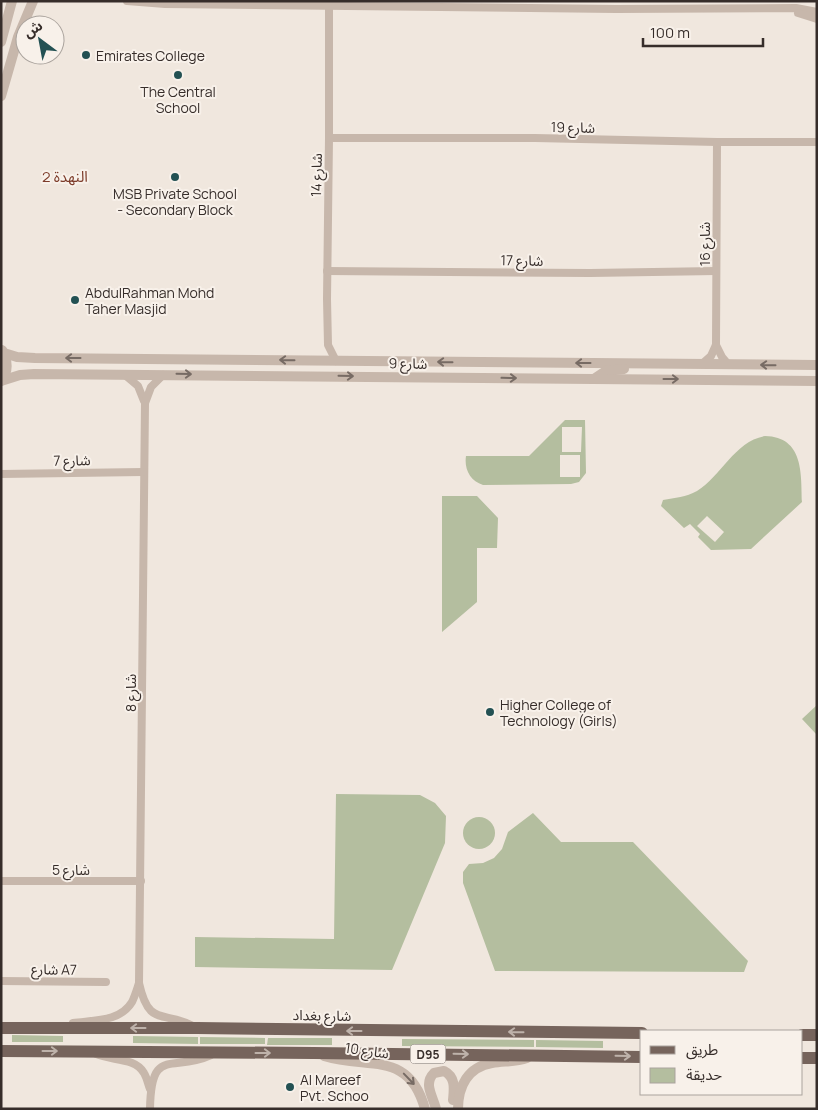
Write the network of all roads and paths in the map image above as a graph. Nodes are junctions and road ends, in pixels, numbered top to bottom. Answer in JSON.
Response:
{"nodes":[{"id":1,"x":12,"y":1,"type":"edge"},
{"id":2,"x":32,"y":1,"type":"edge"},
{"id":3,"x":126,"y":1,"type":"edge"},
{"id":4,"x":459,"y":4,"type":"edge"},
{"id":5,"x":329,"y":5,"type":"junction"},
{"id":6,"x":719,"y":5,"type":"edge"},
{"id":7,"x":784,"y":9,"type":"junction"},
{"id":8,"x":817,"y":12,"type":"edge"},
{"id":9,"x":817,"y":19,"type":"edge"},
{"id":10,"x":1,"y":42,"type":"edge"},
{"id":11,"x":1,"y":96,"type":"edge"},
{"id":12,"x":329,"y":138,"type":"junction"},
{"id":13,"x":717,"y":142,"type":"junction"},
{"id":14,"x":817,"y":142,"type":"edge"},
{"id":15,"x":327,"y":271,"type":"junction"},
{"id":16,"x":716,"y":271,"type":"junction"},
{"id":17,"x":328,"y":345,"type":"junction"},
{"id":18,"x":716,"y":345,"type":"junction"},
{"id":19,"x":3,"y":351,"type":"edge"},
{"id":20,"x":320,"y":360,"type":"junction"},
{"id":21,"x":336,"y":361,"type":"junction"},
{"id":22,"x":652,"y":364,"type":"junction"},
{"id":23,"x":702,"y":364,"type":"junction"},
{"id":24,"x":728,"y":364,"type":"junction"},
{"id":25,"x":817,"y":365,"type":"edge"},
{"id":26,"x":123,"y":374,"type":"junction"},
{"id":27,"x":165,"y":374,"type":"junction"},
{"id":28,"x":594,"y":379,"type":"junction"},
{"id":29,"x":1,"y":381,"type":"edge"},
{"id":30,"x":817,"y":381,"type":"edge"},
{"id":31,"x":145,"y":403,"type":"junction"},
{"id":32,"x":144,"y":472,"type":"junction"},
{"id":33,"x":1,"y":474,"type":"edge"},
{"id":34,"x":1,"y":881,"type":"edge"},
{"id":35,"x":141,"y":881,"type":"junction"},
{"id":36,"x":1,"y":981,"type":"edge"},
{"id":37,"x":106,"y":982,"type":"dead end"},
{"id":38,"x":139,"y":983,"type":"junction"},
{"id":39,"x":1,"y":1028,"type":"edge"},
{"id":40,"x":32,"y":1028,"type":"junction"},
{"id":41,"x":197,"y":1028,"type":"junction"},
{"id":42,"x":640,"y":1034,"type":"edge"},
{"id":43,"x":803,"y":1035,"type":"edge"},
{"id":44,"x":817,"y":1035,"type":"edge"},
{"id":45,"x":1,"y":1051,"type":"edge"},
{"id":46,"x":89,"y":1051,"type":"junction"},
{"id":47,"x":214,"y":1052,"type":"junction"},
{"id":48,"x":314,"y":1052,"type":"junction"},
{"id":49,"x":532,"y":1055,"type":"junction"},
{"id":50,"x":640,"y":1057,"type":"edge"},
{"id":51,"x":803,"y":1058,"type":"edge"},
{"id":52,"x":817,"y":1058,"type":"edge"},
{"id":53,"x":150,"y":1090,"type":"junction"},
{"id":54,"x":150,"y":1109,"type":"edge"},
{"id":55,"x":425,"y":1109,"type":"edge"},
{"id":56,"x":436,"y":1109,"type":"edge"},
{"id":57,"x":453,"y":1109,"type":"edge"},
{"id":58,"x":458,"y":1109,"type":"edge"}],
"edges":[{"from":1,"to":10,"type":"street"},
{"from":2,"to":11,"type":"street"},
{"from":3,"to":5,"type":"street"},
{"from":4,"to":5,"type":"street"},
{"from":4,"to":6,"type":"street"},
{"from":5,"to":12,"type":"street","name":"شارع 14"},
{"from":6,"to":7,"type":"street"},
{"from":7,"to":8,"type":"street"},
{"from":7,"to":9,"type":"street"},
{"from":12,"to":13,"type":"street","name":"شارع 19"},
{"from":12,"to":15,"type":"street","name":"شارع 14"},
{"from":13,"to":14,"type":"street","name":"شارع 19"},
{"from":13,"to":16,"type":"street","name":"شارع 16"},
{"from":15,"to":16,"type":"street","name":"شارع 17"},
{"from":15,"to":17,"type":"street","name":"شارع 14"},
{"from":16,"to":18,"type":"street","name":"شارع 16"},
{"from":17,"to":20,"type":"street","name":"شارع 14"},
{"from":17,"to":21,"type":"street","name":"شارع 14"},
{"from":18,"to":23,"type":"street"},
{"from":18,"to":24,"type":"street"},
{"from":20,"to":19,"type":"street","name":"شارع 9","one_way":true},
{"from":19,"to":29,"type":"street"},
{"from":20,"to":21,"type":"street","name":"شارع 9"},
{"from":22,"to":21,"type":"street","name":"شارع 9","one_way":true},
{"from":22,"to":23,"type":"street","name":"شارع 9"},
{"from":22,"to":28,"type":"street"},
{"from":23,"to":24,"type":"street","name":"شارع 9"},
{"from":25,"to":24,"type":"street","name":"شارع 9","one_way":true},
{"from":26,"to":27,"type":"street","name":"شارع 9"},
{"from":26,"to":29,"type":"street","name":"شارع 9"},
{"from":26,"to":31,"type":"street"},
{"from":27,"to":28,"type":"street","name":"شارع 9","one_way":true},
{"from":27,"to":31,"type":"street","name":"شارع 8"},
{"from":28,"to":30,"type":"street","name":"شارع 9","one_way":true},
{"from":31,"to":32,"type":"street","name":"شارع 8"},
{"from":32,"to":33,"type":"street","name":"شارع 7"},
{"from":32,"to":35,"type":"street","name":"شارع 8"},
{"from":34,"to":35,"type":"street","name":"شارع 5"},
{"from":35,"to":38,"type":"street","name":"شارع 8"},
{"from":36,"to":37,"type":"street","name":"شارع A7"},
{"from":38,"to":40,"type":"street","name":"شارع 8"},
{"from":38,"to":41,"type":"street","name":"شارع 8"},
{"from":39,"to":40,"type":"main road","name":"شارع بغداد","number":"D95"},
{"from":41,"to":40,"type":"main road","name":"شارع بغداد","number":"D95","one_way":true},
{"from":42,"to":41,"type":"main road","name":"شارع بغداد","number":"D95","one_way":true},
{"from":43,"to":44,"type":"main road"},
{"from":45,"to":46,"type":"main road","number":"D95","one_way":true},
{"from":46,"to":47,"type":"main road","number":"D95"},
{"from":46,"to":53,"type":"street"},
{"from":47,"to":48,"type":"main road","number":"D95","one_way":true},
{"from":47,"to":53,"type":"street"},
{"from":48,"to":49,"type":"main road","number":"D95","one_way":true},
{"from":48,"to":55,"type":"street","name":"شارع 10","one_way":true},
{"from":49,"to":50,"type":"main road","number":"D95","one_way":true},
{"from":49,"to":58,"type":"street"},
{"from":51,"to":52,"type":"main road"},
{"from":53,"to":54,"type":"street"},
{"from":56,"to":57,"type":"street"}]}
